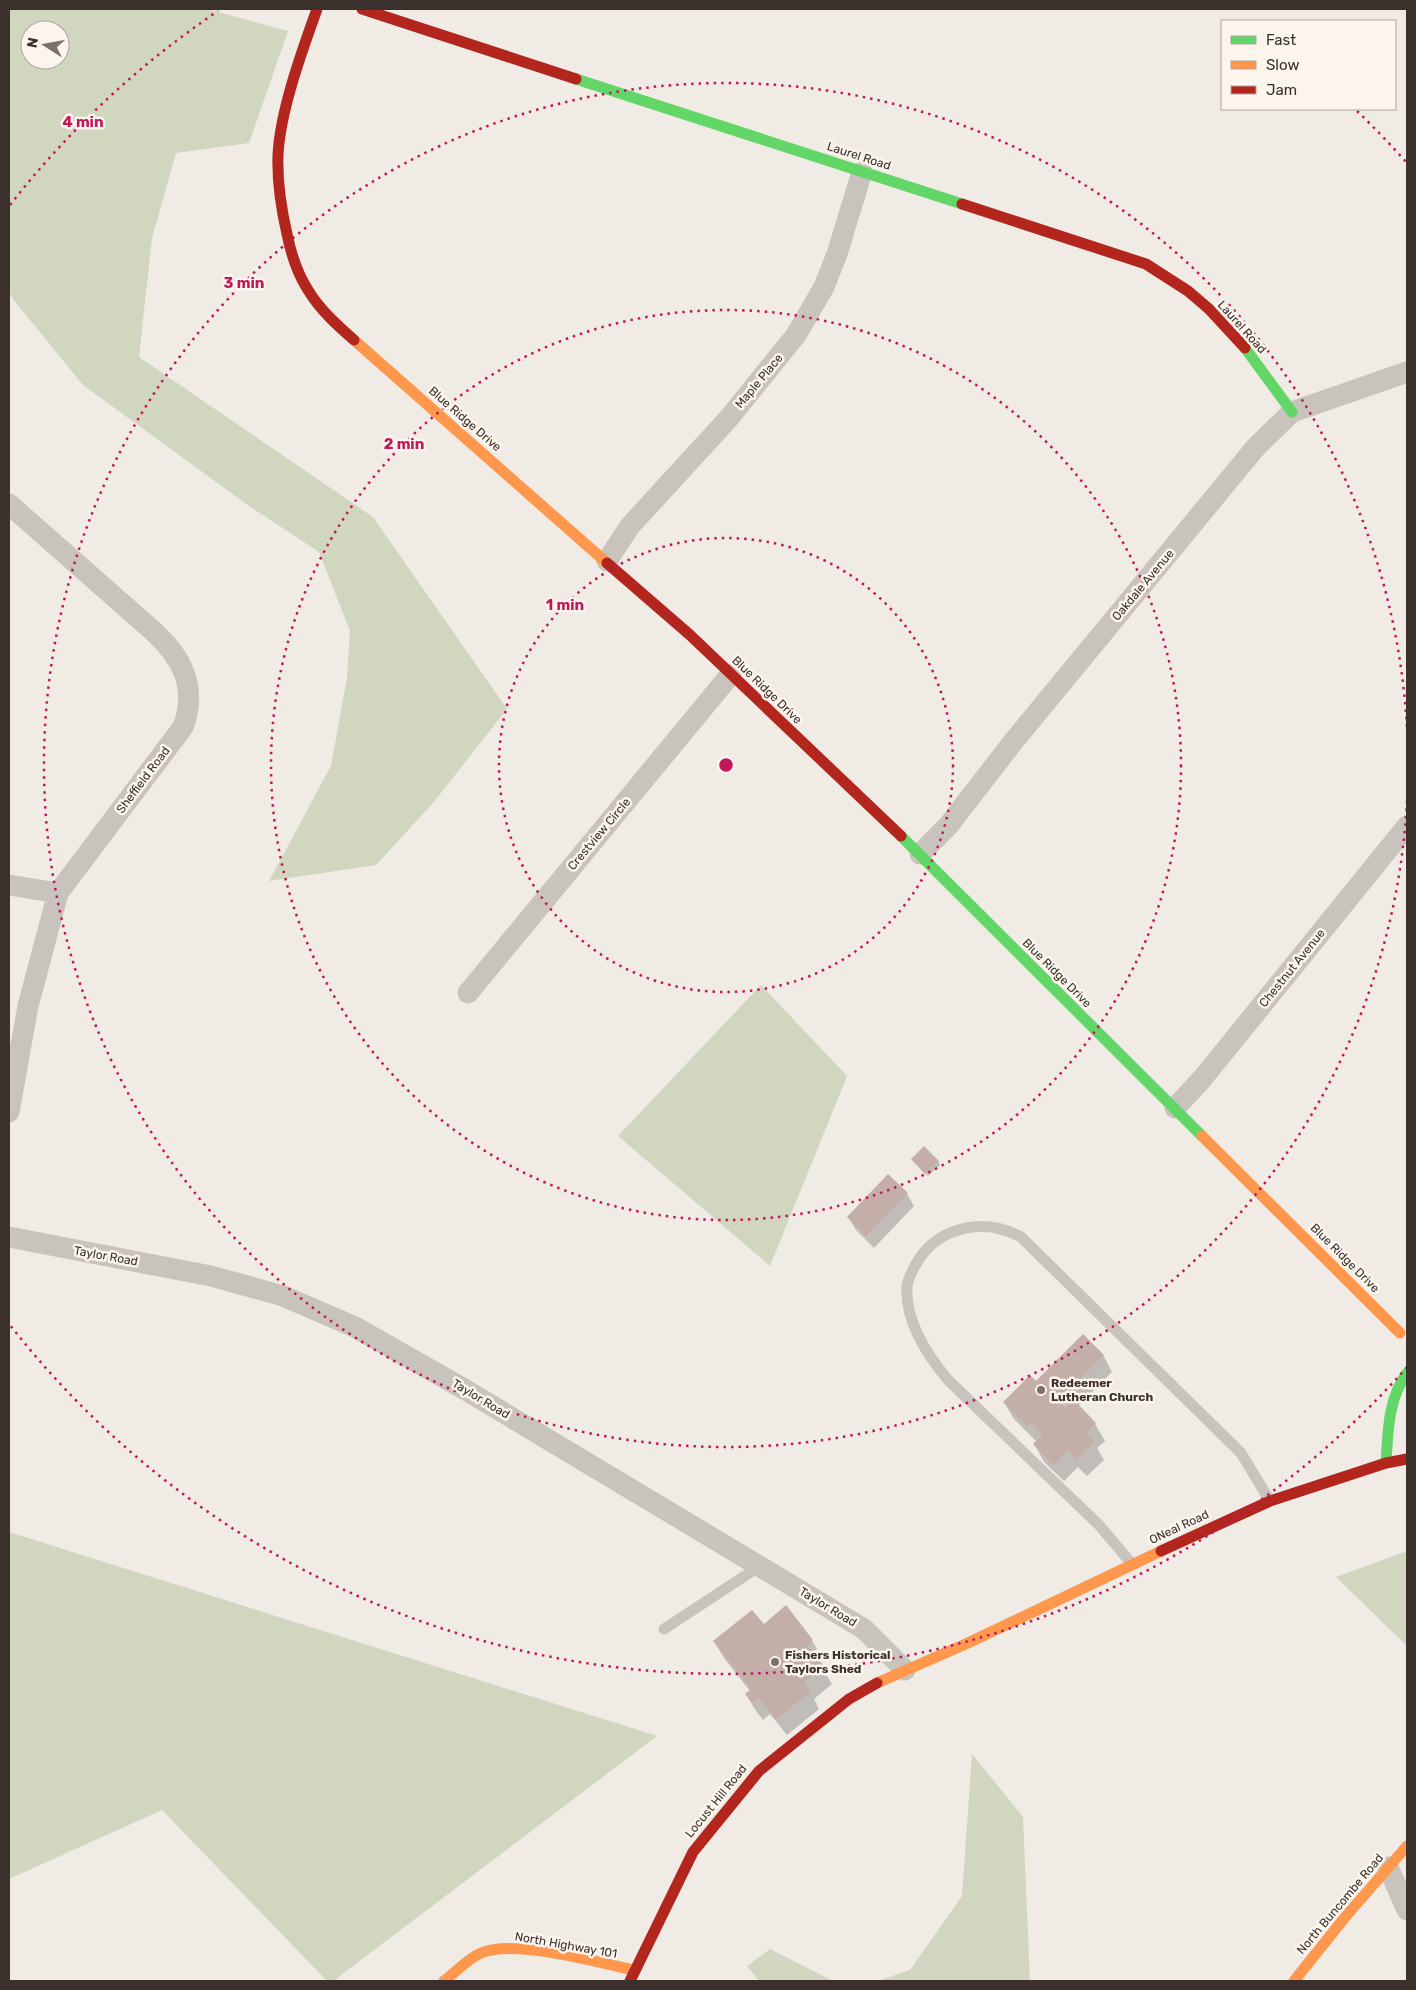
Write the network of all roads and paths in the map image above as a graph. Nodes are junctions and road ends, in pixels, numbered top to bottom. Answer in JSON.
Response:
{"nodes":[{"id":1,"x":317,"y":9,"type":"edge"},
{"id":2,"x":362,"y":9,"type":"edge"},
{"id":3,"x":862,"y":172,"type":"junction"},
{"id":4,"x":1407,"y":372,"type":"edge"},
{"id":5,"x":1292,"y":412,"type":"junction"},
{"id":6,"x":9,"y":504,"type":"edge"},
{"id":7,"x":607,"y":561,"type":"junction"},
{"id":8,"x":731,"y":674,"type":"junction"},
{"id":9,"x":1407,"y":826,"type":"edge"},
{"id":10,"x":920,"y":854,"type":"junction"},
{"id":11,"x":9,"y":885,"type":"edge"},
{"id":12,"x":58,"y":893,"type":"junction"},
{"id":13,"x":468,"y":994,"type":"dead end"},
{"id":14,"x":1175,"y":1108,"type":"junction"},
{"id":15,"x":9,"y":1112,"type":"edge"},
{"id":16,"x":9,"y":1237,"type":"edge"},
{"id":17,"x":1400,"y":1333,"type":"dead end"},
{"id":18,"x":1407,"y":1373,"type":"edge"},
{"id":19,"x":1407,"y":1459,"type":"edge"},
{"id":20,"x":1386,"y":1463,"type":"junction"},
{"id":21,"x":1270,"y":1501,"type":"junction"},
{"id":22,"x":1132,"y":1564,"type":"junction"},
{"id":23,"x":760,"y":1566,"type":"junction"},
{"id":24,"x":664,"y":1629,"type":"dead end"},
{"id":25,"x":904,"y":1670,"type":"junction"},
{"id":26,"x":1407,"y":1846,"type":"edge"},
{"id":27,"x":1388,"y":1866,"type":"junction"},
{"id":28,"x":1407,"y":1910,"type":"edge"},
{"id":29,"x":632,"y":1976,"type":"edge"},
{"id":30,"x":444,"y":1981,"type":"edge"},
{"id":31,"x":1294,"y":1981,"type":"edge"}],
"edges":[{"from":1,"to":7,"type":"street","name":"Blue Ridge Drive"},
{"from":2,"to":3,"type":"street","name":"Laurel Road"},
{"from":3,"to":5,"type":"street","name":"Laurel Road"},
{"from":3,"to":7,"type":"street","name":"Maple Place"},
{"from":4,"to":5,"type":"street","name":"Oakdale Avenue"},
{"from":5,"to":10,"type":"street","name":"Oakdale Avenue"},
{"from":6,"to":12,"type":"street","name":"Sheffield Road"},
{"from":7,"to":8,"type":"street","name":"Blue Ridge Drive"},
{"from":8,"to":10,"type":"street","name":"Blue Ridge Drive"},
{"from":8,"to":13,"type":"street","name":"Crestview Circle"},
{"from":9,"to":14,"type":"street","name":"Chestnut Avenue"},
{"from":10,"to":14,"type":"street","name":"Blue Ridge Drive"},
{"from":11,"to":12,"type":"street"},
{"from":12,"to":15,"type":"street","name":"Sheffield Road"},
{"from":14,"to":17,"type":"street","name":"Blue Ridge Drive"},
{"from":16,"to":23,"type":"street","name":"Taylor Road"},
{"from":18,"to":20,"type":"street"},
{"from":19,"to":20,"type":"street"},
{"from":20,"to":21,"type":"street","name":"ONeal Road"},
{"from":21,"to":22,"type":"street","name":"ONeal Road"},
{"from":21,"to":22,"type":"lane"},
{"from":22,"to":25,"type":"street","name":"ONeal Road"},
{"from":23,"to":24,"type":"lane"},
{"from":23,"to":25,"type":"street","name":"Taylor Road"},
{"from":25,"to":29,"type":"street","name":"Locust Hill Road"},
{"from":26,"to":27,"type":"street","name":"North Buncombe Road"},
{"from":27,"to":28,"type":"street"},
{"from":27,"to":31,"type":"street","name":"North Buncombe Road"},
{"from":29,"to":30,"type":"street","name":"North Highway 101"}]}
